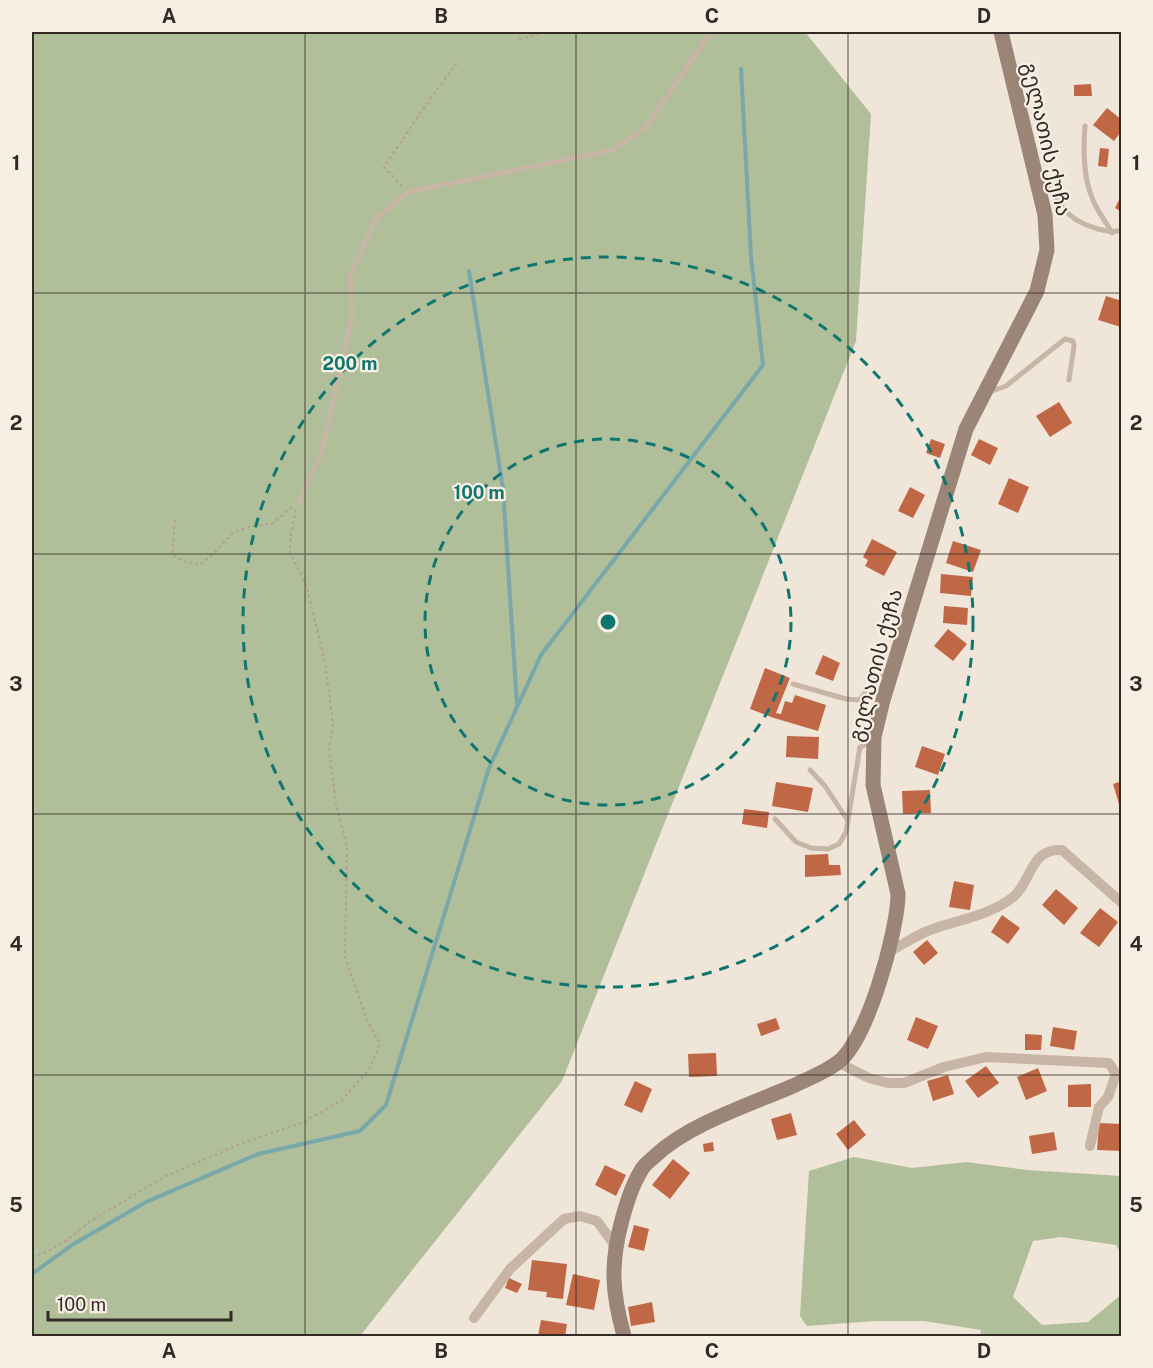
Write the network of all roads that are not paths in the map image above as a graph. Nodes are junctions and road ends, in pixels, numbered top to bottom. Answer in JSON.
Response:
{"nodes":[{"id":1,"x":711,"y":32,"type":"edge"},
{"id":2,"x":1002,"y":35,"type":"edge"},
{"id":3,"x":1085,"y":126,"type":"dead end"},
{"id":4,"x":1033,"y":168,"type":"junction"},
{"id":5,"x":1122,"y":230,"type":"edge"},
{"id":6,"x":1112,"y":233,"type":"junction"},
{"id":7,"x":1069,"y":380,"type":"dead end"},
{"id":8,"x":984,"y":393,"type":"junction"},
{"id":9,"x":299,"y":502,"type":"road end"},
{"id":10,"x":893,"y":668,"type":"junction"},
{"id":11,"x":794,"y":684,"type":"dead end"},
{"id":12,"x":873,"y":742,"type":"junction"},
{"id":13,"x":810,"y":770,"type":"dead end"},
{"id":14,"x":775,"y":819,"type":"dead end"},
{"id":15,"x":848,"y":820,"type":"junction"},
{"id":16,"x":1122,"y":903,"type":"edge"},
{"id":17,"x":888,"y":952,"type":"junction"},
{"id":18,"x":839,"y":1063,"type":"junction"},
{"id":19,"x":1090,"y":1146,"type":"dead end"},
{"id":20,"x":616,"y":1247,"type":"junction"},
{"id":21,"x":474,"y":1318,"type":"dead end"},
{"id":22,"x":624,"y":1336,"type":"edge"}],
"edges":[{"from":1,"to":9,"type":"lane"},
{"from":2,"to":4,"type":"main road","name":"გელათის ქუჩა"},
{"from":3,"to":6,"type":"lane"},
{"from":4,"to":6,"type":"lane"},
{"from":4,"to":8,"type":"main road","name":"გელათის ქუჩა"},
{"from":5,"to":6,"type":"lane"},
{"from":7,"to":8,"type":"lane"},
{"from":8,"to":10,"type":"main road","name":"გელათის ქუჩა"},
{"from":10,"to":11,"type":"lane"},
{"from":10,"to":12,"type":"main road","name":"გელათის ქუჩა"},
{"from":12,"to":15,"type":"lane"},
{"from":12,"to":17,"type":"main road","name":"გელათის ქუჩა"},
{"from":13,"to":15,"type":"lane"},
{"from":14,"to":15,"type":"lane"},
{"from":16,"to":17,"type":"street"},
{"from":17,"to":18,"type":"main road","name":"გელათის ქუჩა"},
{"from":18,"to":19,"type":"street"},
{"from":18,"to":20,"type":"main road","name":"გელათის ქუჩა"},
{"from":20,"to":21,"type":"street"},
{"from":20,"to":22,"type":"main road","name":"გელათის ქუჩა"}]}
